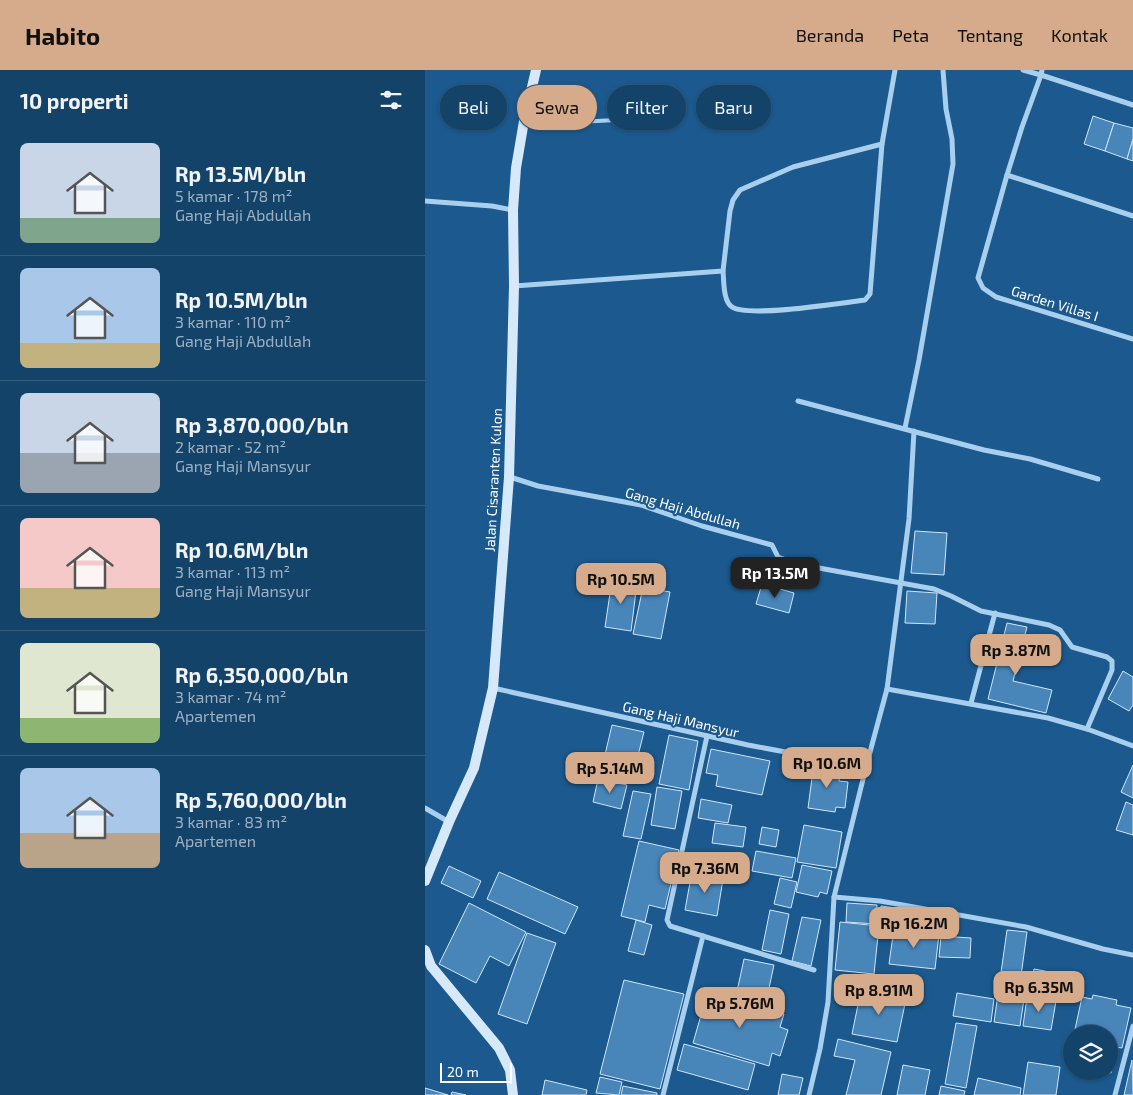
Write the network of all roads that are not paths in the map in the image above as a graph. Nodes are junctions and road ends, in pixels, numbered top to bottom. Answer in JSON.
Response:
{"nodes":[{"id":1,"x":536,"y":70,"type":"edge"},
{"id":2,"x":895,"y":70,"type":"edge"},
{"id":3,"x":943,"y":70,"type":"edge"},
{"id":4,"x":1023,"y":70,"type":"edge"},
{"id":5,"x":1041,"y":73,"type":"edge"},
{"id":6,"x":532,"y":85,"type":"edge"},
{"id":7,"x":1133,"y":105,"type":"edge"},
{"id":8,"x":521,"y":130,"type":"edge"},
{"id":9,"x":881,"y":144,"type":"junction"},
{"id":10,"x":1007,"y":175,"type":"junction"},
{"id":11,"x":425,"y":201,"type":"edge"},
{"id":12,"x":513,"y":210,"type":"junction"},
{"id":13,"x":1133,"y":216,"type":"edge"},
{"id":14,"x":723,"y":271,"type":"junction"},
{"id":15,"x":514,"y":286,"type":"junction"},
{"id":16,"x":1133,"y":339,"type":"edge"},
{"id":17,"x":798,"y":401,"type":"dead end"},
{"id":18,"x":905,"y":428,"type":"junction"},
{"id":19,"x":914,"y":431,"type":"junction"},
{"id":20,"x":509,"y":477,"type":"junction"},
{"id":21,"x":1098,"y":479,"type":"dead end"},
{"id":22,"x":901,"y":584,"type":"junction"},
{"id":23,"x":995,"y":613,"type":"junction"},
{"id":24,"x":493,"y":688,"type":"junction"},
{"id":25,"x":887,"y":689,"type":"junction"},
{"id":26,"x":971,"y":703,"type":"junction"},
{"id":27,"x":1087,"y":729,"type":"junction"},
{"id":28,"x":707,"y":736,"type":"junction"},
{"id":29,"x":1133,"y":746,"type":"edge"},
{"id":30,"x":865,"y":767,"type":"junction"},
{"id":31,"x":425,"y":808,"type":"edge"},
{"id":32,"x":449,"y":822,"type":"junction"},
{"id":33,"x":425,"y":880,"type":"edge"},
{"id":34,"x":834,"y":897,"type":"junction"},
{"id":35,"x":703,"y":936,"type":"junction"},
{"id":36,"x":425,"y":950,"type":"edge"},
{"id":37,"x":1133,"y":955,"type":"edge"},
{"id":38,"x":814,"y":970,"type":"dead end"},
{"id":39,"x":1133,"y":1026,"type":"edge"},
{"id":40,"x":513,"y":1095,"type":"edge"},
{"id":41,"x":663,"y":1095,"type":"edge"},
{"id":42,"x":809,"y":1095,"type":"edge"},
{"id":43,"x":1115,"y":1095,"type":"edge"}],
"edges":[{"from":1,"to":6,"type":"main road","name":"Jalan Cisaranten Kulon"},
{"from":2,"to":9,"type":"street"},
{"from":3,"to":18,"type":"street"},
{"from":4,"to":5,"type":"street"},
{"from":5,"to":7,"type":"street"},
{"from":5,"to":10,"type":"street"},
{"from":8,"to":12,"type":"main road","name":"Jalan Cisaranten Kulon"},
{"from":9,"to":14,"type":"street"},
{"from":9,"to":14,"type":"street"},
{"from":10,"to":13,"type":"street"},
{"from":10,"to":16,"type":"street","name":"Garden Villas I"},
{"from":11,"to":12,"type":"street"},
{"from":12,"to":15,"type":"main road","name":"Jalan Cisaranten Kulon"},
{"from":14,"to":15,"type":"street"},
{"from":15,"to":20,"type":"main road","name":"Jalan Cisaranten Kulon"},
{"from":17,"to":18,"type":"street"},
{"from":18,"to":19,"type":"street"},
{"from":19,"to":21,"type":"street"},
{"from":19,"to":22,"type":"street"},
{"from":20,"to":22,"type":"street","name":"Gang Haji Abdullah"},
{"from":20,"to":24,"type":"main road","name":"Jalan Cisaranten Kulon"},
{"from":22,"to":23,"type":"street"},
{"from":22,"to":25,"type":"street"},
{"from":23,"to":26,"type":"street"},
{"from":23,"to":27,"type":"street"},
{"from":24,"to":28,"type":"street","name":"Gang Haji Mansyur"},
{"from":24,"to":32,"type":"main road","name":"Jalan Cisaranten Kulon"},
{"from":25,"to":26,"type":"street"},
{"from":25,"to":30,"type":"street"},
{"from":26,"to":27,"type":"street"},
{"from":27,"to":29,"type":"street"},
{"from":28,"to":30,"type":"street","name":"Gang Haji Mansyur"},
{"from":28,"to":35,"type":"street"},
{"from":30,"to":34,"type":"street"},
{"from":31,"to":32,"type":"street"},
{"from":32,"to":33,"type":"main road","name":"Jalan Cisaranten Kulon"},
{"from":34,"to":37,"type":"street"},
{"from":34,"to":42,"type":"street"},
{"from":35,"to":38,"type":"street"},
{"from":35,"to":41,"type":"street"},
{"from":36,"to":40,"type":"main road"},
{"from":39,"to":43,"type":"street"}]}
